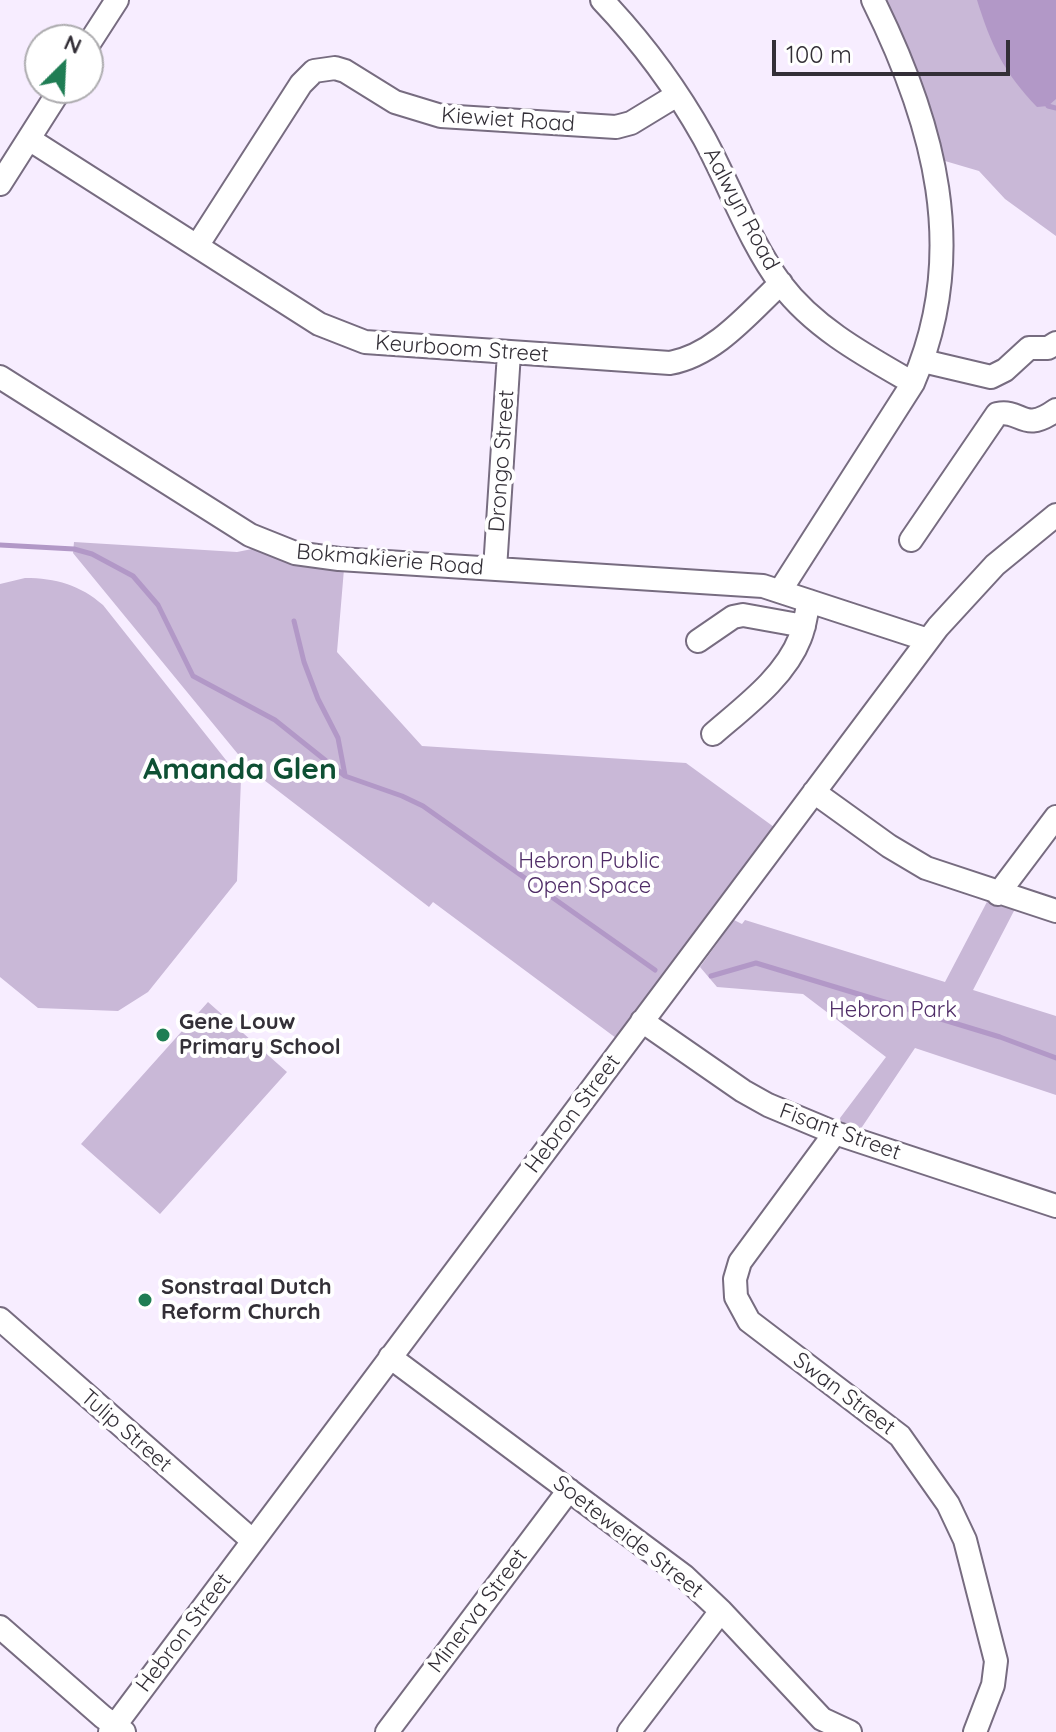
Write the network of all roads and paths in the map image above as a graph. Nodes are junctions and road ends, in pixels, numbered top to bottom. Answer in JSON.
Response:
{"nodes":[{"id":1,"x":117,"y":0,"type":"edge"},
{"id":2,"x":602,"y":0,"type":"edge"},
{"id":3,"x":873,"y":0,"type":"edge"},
{"id":4,"x":102,"y":24,"type":"edge"},
{"id":5,"x":677,"y":95,"type":"junction"},
{"id":6,"x":51,"y":104,"type":"edge"},
{"id":7,"x":29,"y":139,"type":"junction"},
{"id":8,"x":0,"y":184,"type":"edge"},
{"id":9,"x":197,"y":246,"type":"junction"},
{"id":10,"x":781,"y":283,"type":"junction"},
{"id":11,"x":1056,"y":343,"type":"edge"},
{"id":12,"x":509,"y":353,"type":"junction"},
{"id":13,"x":923,"y":361,"type":"junction"},
{"id":14,"x":0,"y":377,"type":"edge"},
{"id":15,"x":913,"y":383,"type":"junction"},
{"id":16,"x":1056,"y":410,"type":"edge"},
{"id":17,"x":1056,"y":515,"type":"edge"},
{"id":18,"x":911,"y":540,"type":"dead end"},
{"id":19,"x":495,"y":569,"type":"junction"},
{"id":20,"x":780,"y":591,"type":"junction"},
{"id":21,"x":809,"y":601,"type":"junction"},
{"id":22,"x":804,"y":626,"type":"junction"},
{"id":23,"x":928,"y":640,"type":"junction"},
{"id":24,"x":698,"y":641,"type":"dead end"},
{"id":25,"x":713,"y":734,"type":"dead end"},
{"id":26,"x":814,"y":792,"type":"junction"},
{"id":27,"x":1056,"y":817,"type":"edge"},
{"id":28,"x":998,"y":894,"type":"junction"},
{"id":29,"x":1056,"y":911,"type":"edge"},
{"id":30,"x":642,"y":1021,"type":"junction"},
{"id":31,"x":835,"y":1133,"type":"junction"},
{"id":32,"x":1056,"y":1206,"type":"edge"},
{"id":33,"x":0,"y":1319,"type":"edge"},
{"id":34,"x":390,"y":1357,"type":"junction"},
{"id":35,"x":569,"y":1490,"type":"junction"},
{"id":36,"x":253,"y":1541,"type":"junction"},
{"id":37,"x":721,"y":1611,"type":"junction"},
{"id":38,"x":0,"y":1627,"type":"edge"},
{"id":39,"x":818,"y":1726,"type":"edge"},
{"id":40,"x":116,"y":1730,"type":"edge"},
{"id":41,"x":387,"y":1732,"type":"edge"},
{"id":42,"x":629,"y":1732,"type":"edge"},
{"id":43,"x":850,"y":1732,"type":"edge"},
{"id":44,"x":975,"y":1732,"type":"edge"}],
"edges":[{"from":1,"to":4,"type":"street"},
{"from":2,"to":5,"type":"street","name":"Aalwyn Road"},
{"from":3,"to":13,"type":"street"},
{"from":5,"to":9,"type":"street","name":"Kiewiet Road"},
{"from":5,"to":10,"type":"street","name":"Aalwyn Road"},
{"from":6,"to":7,"type":"street"},
{"from":7,"to":8,"type":"street"},
{"from":7,"to":9,"type":"street","name":"Keurboom Street"},
{"from":9,"to":12,"type":"street","name":"Keurboom Street"},
{"from":10,"to":12,"type":"street","name":"Keurboom Street"},
{"from":10,"to":15,"type":"street","name":"Aalwyn Road"},
{"from":11,"to":13,"type":"street"},
{"from":12,"to":19,"type":"street","name":"Drongo Street"},
{"from":13,"to":15,"type":"street"},
{"from":14,"to":19,"type":"street","name":"Bokmakierie Road"},
{"from":15,"to":20,"type":"street"},
{"from":16,"to":18,"type":"street"},
{"from":17,"to":23,"type":"street","name":"Hebron Street"},
{"from":19,"to":20,"type":"street","name":"Bokmakierie Road"},
{"from":20,"to":21,"type":"street","name":"Bokmakierie Road"},
{"from":21,"to":22,"type":"street"},
{"from":21,"to":23,"type":"street","name":"Bokmakierie Road"},
{"from":22,"to":24,"type":"street"},
{"from":22,"to":25,"type":"street"},
{"from":23,"to":26,"type":"street","name":"Hebron Street"},
{"from":26,"to":28,"type":"street"},
{"from":26,"to":30,"type":"street","name":"Hebron Street"},
{"from":27,"to":28,"type":"street"},
{"from":28,"to":29,"type":"street"},
{"from":30,"to":31,"type":"street","name":"Fisant Street"},
{"from":30,"to":34,"type":"street","name":"Hebron Street"},
{"from":31,"to":32,"type":"street","name":"Fisant Street"},
{"from":31,"to":44,"type":"street","name":"Swan Street"},
{"from":33,"to":36,"type":"street","name":"Tulip Street"},
{"from":34,"to":35,"type":"street","name":"Soeteweide Street"},
{"from":34,"to":36,"type":"street","name":"Hebron Street"},
{"from":35,"to":37,"type":"street","name":"Soeteweide Street"},
{"from":35,"to":41,"type":"street","name":"Minerva Street"},
{"from":36,"to":40,"type":"street","name":"Hebron Street"},
{"from":37,"to":39,"type":"street","name":"Soeteweide Street"},
{"from":37,"to":42,"type":"street"},
{"from":38,"to":40,"type":"street"},
{"from":39,"to":43,"type":"street","name":"Soeteweide Street"}]}
